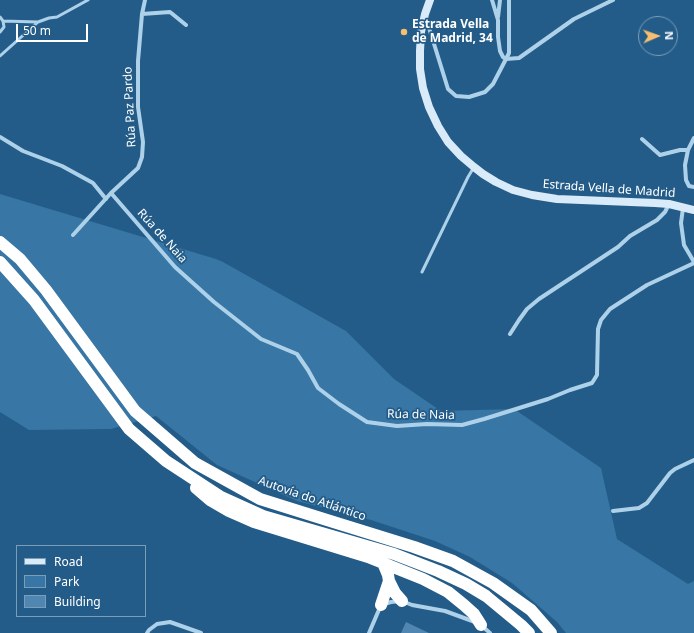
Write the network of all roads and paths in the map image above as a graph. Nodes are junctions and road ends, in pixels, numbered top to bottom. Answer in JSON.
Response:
{"nodes":[{"id":1,"x":88,"y":0,"type":"edge"},
{"id":2,"x":145,"y":0,"type":"edge"},
{"id":3,"x":430,"y":0,"type":"edge"},
{"id":4,"x":492,"y":0,"type":"edge"},
{"id":5,"x":500,"y":0,"type":"edge"},
{"id":6,"x":509,"y":0,"type":"edge"},
{"id":7,"x":613,"y":0,"type":"edge"},
{"id":8,"x":142,"y":14,"type":"junction"},
{"id":9,"x":425,"y":14,"type":"junction"},
{"id":10,"x":0,"y":18,"type":"edge"},
{"id":11,"x":498,"y":20,"type":"junction"},
{"id":12,"x":3,"y":21,"type":"junction"},
{"id":13,"x":38,"y":22,"type":"junction"},
{"id":14,"x":186,"y":25,"type":"dead end"},
{"id":15,"x":0,"y":32,"type":"edge"},
{"id":16,"x":0,"y":56,"type":"edge"},
{"id":17,"x":506,"y":59,"type":"junction"},
{"id":18,"x":0,"y":137,"type":"edge"},
{"id":19,"x":694,"y":138,"type":"edge"},
{"id":20,"x":642,"y":139,"type":"dead end"},
{"id":21,"x":688,"y":150,"type":"junction"},
{"id":22,"x":474,"y":167,"type":"junction"},
{"id":23,"x":694,"y":187,"type":"edge"},
{"id":24,"x":111,"y":193,"type":"junction"},
{"id":25,"x":106,"y":199,"type":"junction"},
{"id":26,"x":669,"y":204,"type":"junction"},
{"id":27,"x":683,"y":207,"type":"junction"},
{"id":28,"x":694,"y":210,"type":"edge"},
{"id":29,"x":73,"y":235,"type":"dead end"},
{"id":30,"x":0,"y":242,"type":"edge"},
{"id":31,"x":0,"y":262,"type":"edge"},
{"id":32,"x":694,"y":263,"type":"edge"},
{"id":33,"x":422,"y":272,"type":"dead end"},
{"id":34,"x":510,"y":334,"type":"dead end"},
{"id":35,"x":694,"y":460,"type":"edge"},
{"id":36,"x":166,"y":461,"type":"junction"},
{"id":37,"x":613,"y":511,"type":"dead end"},
{"id":38,"x":383,"y":563,"type":"junction"},
{"id":39,"x":389,"y":581,"type":"junction"},
{"id":40,"x":402,"y":601,"type":"junction"},
{"id":41,"x":382,"y":605,"type":"junction"},
{"id":42,"x":485,"y":629,"type":"edge"},
{"id":43,"x":147,"y":633,"type":"edge"},
{"id":44,"x":202,"y":633,"type":"edge"},
{"id":45,"x":369,"y":633,"type":"edge"},
{"id":46,"x":529,"y":633,"type":"edge"},
{"id":47,"x":551,"y":633,"type":"edge"}],
"edges":[{"from":1,"to":13,"type":"lane"},
{"from":2,"to":8,"type":"street","name":"Rúa Paz Pardo"},
{"from":3,"to":9,"type":"main road","name":"Estrada Vella de Madrid"},
{"from":4,"to":11,"type":"street"},
{"from":5,"to":11,"type":"street"},
{"from":6,"to":17,"type":"street"},
{"from":7,"to":17,"type":"street"},
{"from":8,"to":14,"type":"street"},
{"from":8,"to":24,"type":"street","name":"Rúa Paz Pardo"},
{"from":9,"to":17,"type":"street"},
{"from":9,"to":22,"type":"main road","name":"Estrada Vella de Madrid"},
{"from":10,"to":12,"type":"lane"},
{"from":11,"to":17,"type":"street"},
{"from":12,"to":13,"type":"lane"},
{"from":12,"to":15,"type":"lane"},
{"from":13,"to":16,"type":"lane"},
{"from":18,"to":25,"type":"street"},
{"from":19,"to":21,"type":"street"},
{"from":20,"to":21,"type":"street"},
{"from":21,"to":23,"type":"street"},
{"from":22,"to":26,"type":"main road","name":"Estrada Vella de Madrid"},
{"from":22,"to":33,"type":"lane"},
{"from":24,"to":25,"type":"street","name":"Rúa Paz Pardo"},
{"from":24,"to":32,"type":"street","name":"Rúa de Naia"},
{"from":25,"to":29,"type":"street","name":"Rúa Paz Pardo"},
{"from":26,"to":27,"type":"main road","name":"Estrada Vella de Madrid"},
{"from":26,"to":34,"type":"street"},
{"from":27,"to":28,"type":"main road","name":"Estrada Vella de Madrid"},
{"from":27,"to":32,"type":"street","name":"Rúa de Naia"},
{"from":30,"to":47,"type":"highway","name":"Autovía do Atlántico"},
{"from":31,"to":36,"type":"highway"},
{"from":35,"to":37,"type":"street"},
{"from":36,"to":38,"type":"highway"},
{"from":36,"to":46,"type":"highway"},
{"from":38,"to":39,"type":"highway"},
{"from":38,"to":42,"type":"highway"},
{"from":39,"to":40,"type":"highway"},
{"from":39,"to":41,"type":"highway"},
{"from":40,"to":41,"type":"street"},
{"from":40,"to":42,"type":"street"},
{"from":41,"to":45,"type":"street"},
{"from":43,"to":44,"type":"street"}]}
